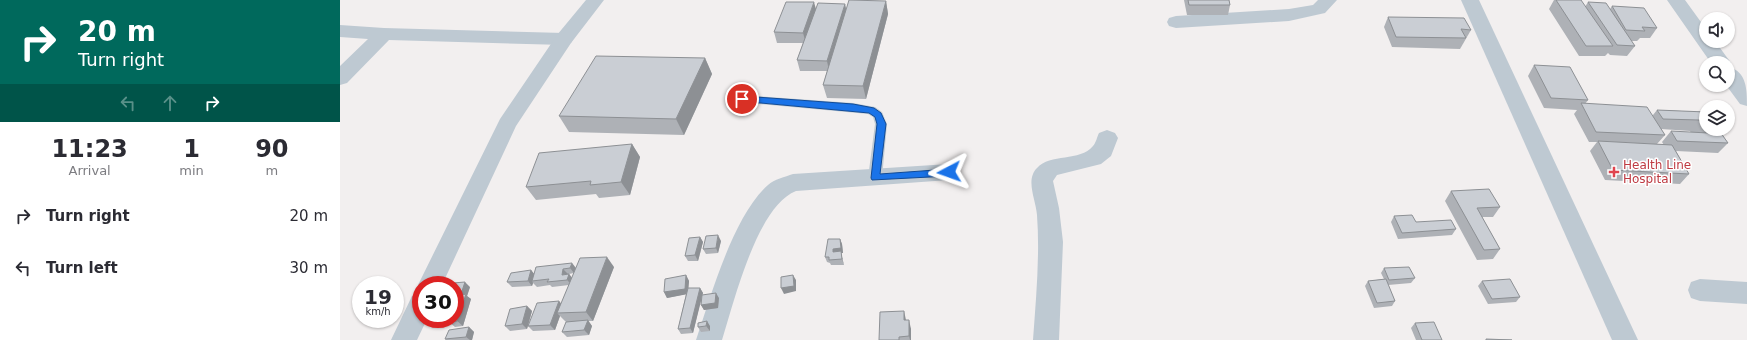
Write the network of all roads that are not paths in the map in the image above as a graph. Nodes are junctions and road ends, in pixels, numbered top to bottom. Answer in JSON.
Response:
{"nodes":[{"id":1,"x":595,"y":0,"type":"edge"},
{"id":2,"x":1328,"y":0,"type":"edge"},
{"id":3,"x":1470,"y":0,"type":"edge"},
{"id":4,"x":1676,"y":0,"type":"edge"},
{"id":5,"x":1176,"y":22,"type":"dead end"},
{"id":6,"x":340,"y":30,"type":"edge"},
{"id":7,"x":384,"y":34,"type":"junction"},
{"id":8,"x":564,"y":39,"type":"junction"},
{"id":9,"x":1716,"y":56,"type":"edge"},
{"id":10,"x":340,"y":78,"type":"edge"},
{"id":11,"x":1735,"y":83,"type":"edge"},
{"id":12,"x":742,"y":99,"type":"dead end"},
{"id":13,"x":1747,"y":99,"type":"edge"},
{"id":14,"x":1106,"y":138,"type":"dead end"},
{"id":15,"x":949,"y":172,"type":"dead end"},
{"id":16,"x":875,"y":178,"type":"junction"},
{"id":17,"x":434,"y":276,"type":"edge"},
{"id":18,"x":1700,"y":290,"type":"dead end"},
{"id":19,"x":1747,"y":293,"type":"edge"},
{"id":20,"x":412,"y":323,"type":"edge"},
{"id":21,"x":404,"y":340,"type":"edge"},
{"id":22,"x":709,"y":340,"type":"edge"},
{"id":23,"x":1046,"y":340,"type":"edge"},
{"id":24,"x":1625,"y":340,"type":"edge"}],
"edges":[{"from":1,"to":8,"type":"street"},
{"from":2,"to":5,"type":"street"},
{"from":3,"to":24,"type":"street"},
{"from":4,"to":9,"type":"street"},
{"from":6,"to":7,"type":"street"},
{"from":7,"to":8,"type":"street"},
{"from":7,"to":10,"type":"street"},
{"from":8,"to":17,"type":"street"},
{"from":11,"to":13,"type":"street"},
{"from":12,"to":16,"type":"lane"},
{"from":14,"to":23,"type":"street"},
{"from":15,"to":16,"type":"street"},
{"from":16,"to":22,"type":"street"},
{"from":18,"to":19,"type":"street"},
{"from":20,"to":21,"type":"street"}]}
